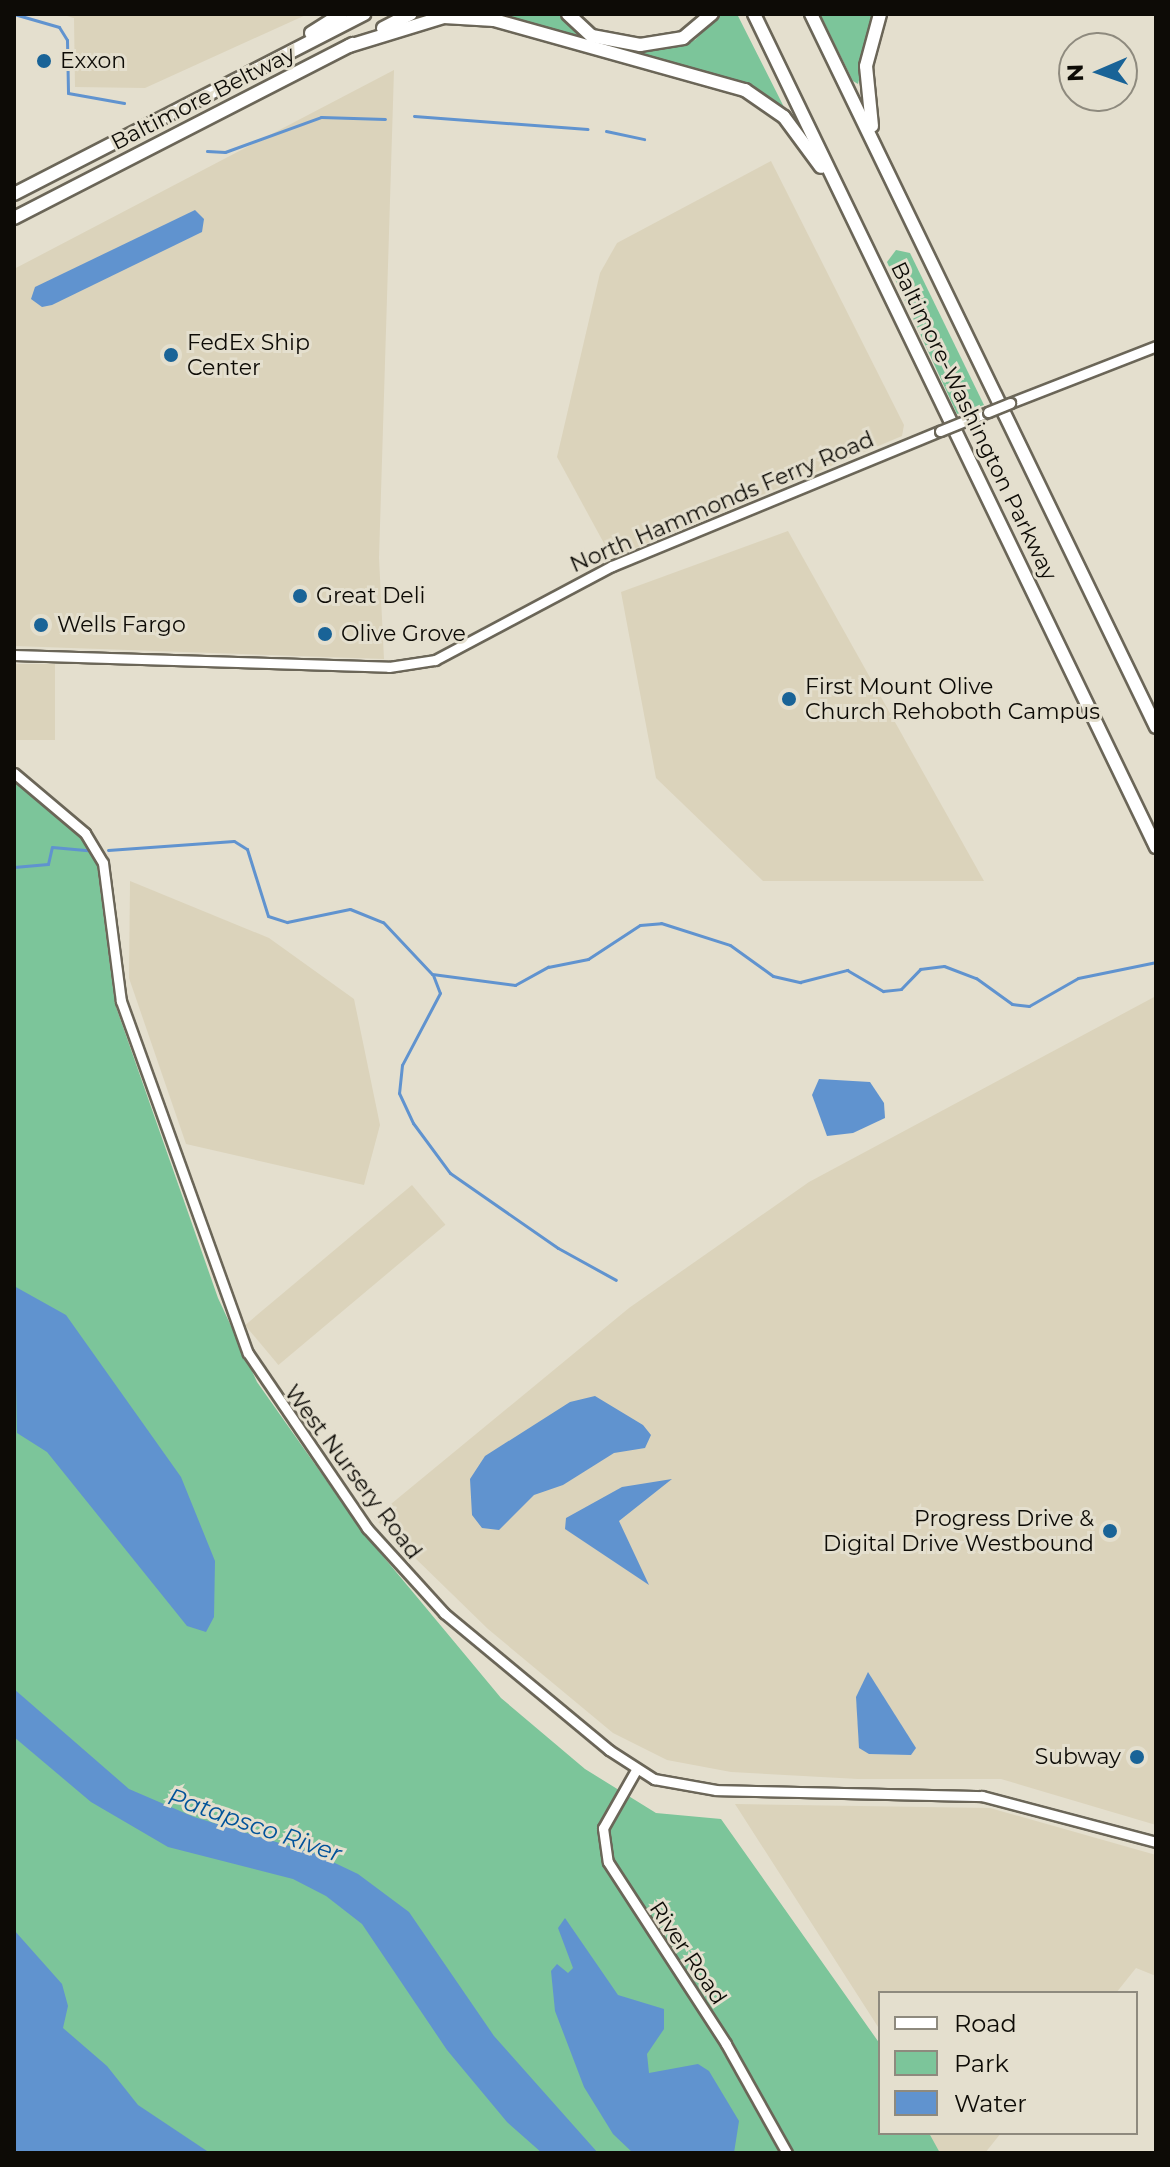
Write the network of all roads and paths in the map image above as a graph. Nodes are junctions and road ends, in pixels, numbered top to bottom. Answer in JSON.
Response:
{"nodes":[{"id":1,"x":342,"y":14,"type":"edge"},
{"id":2,"x":364,"y":14,"type":"edge"},
{"id":3,"x":411,"y":14,"type":"edge"},
{"id":4,"x":568,"y":14,"type":"edge"},
{"id":5,"x":712,"y":14,"type":"edge"},
{"id":6,"x":754,"y":14,"type":"edge"},
{"id":7,"x":811,"y":14,"type":"edge"},
{"id":8,"x":880,"y":14,"type":"edge"},
{"id":9,"x":349,"y":46,"type":"junction"},
{"id":10,"x":237,"y":79,"type":"junction"},
{"id":11,"x":896,"y":184,"type":"junction"},
{"id":12,"x":841,"y":193,"type":"junction"},
{"id":13,"x":14,"y":194,"type":"edge"},
{"id":14,"x":14,"y":218,"type":"edge"},
{"id":15,"x":1156,"y":346,"type":"edge"},
{"id":16,"x":14,"y":655,"type":"edge"},
{"id":17,"x":1156,"y":727,"type":"edge"},
{"id":18,"x":14,"y":773,"type":"edge"},
{"id":19,"x":1156,"y":847,"type":"edge"},
{"id":20,"x":636,"y":1770,"type":"junction"},
{"id":21,"x":1156,"y":1842,"type":"edge"},
{"id":22,"x":787,"y":2153,"type":"edge"}],
"edges":[{"from":1,"to":10,"type":"highway"},
{"from":2,"to":10,"type":"highway","name":"Baltimore Beltway"},
{"from":3,"to":9,"type":"highway","name":"Baltimore Beltway"},
{"from":4,"to":5,"type":"highway"},
{"from":6,"to":12,"type":"highway","name":"Baltimore-Washington Parkway"},
{"from":7,"to":11,"type":"highway","name":"Baltimore-Washington Parkway"},
{"from":8,"to":11,"type":"highway"},
{"from":9,"to":12,"type":"highway"},
{"from":9,"to":14,"type":"highway","name":"Baltimore Beltway"},
{"from":10,"to":13,"type":"highway","name":"Baltimore Beltway"},
{"from":11,"to":17,"type":"highway","name":"Baltimore-Washington Parkway"},
{"from":12,"to":19,"type":"highway","name":"Baltimore-Washington Parkway"},
{"from":15,"to":16,"type":"main road","name":"North Hammonds Ferry Road","bridge":true},
{"from":18,"to":20,"type":"main road","name":"West Nursery Road"},
{"from":20,"to":21,"type":"main road","name":"West Nursery Road"},
{"from":20,"to":22,"type":"main road","name":"River Road"}]}
